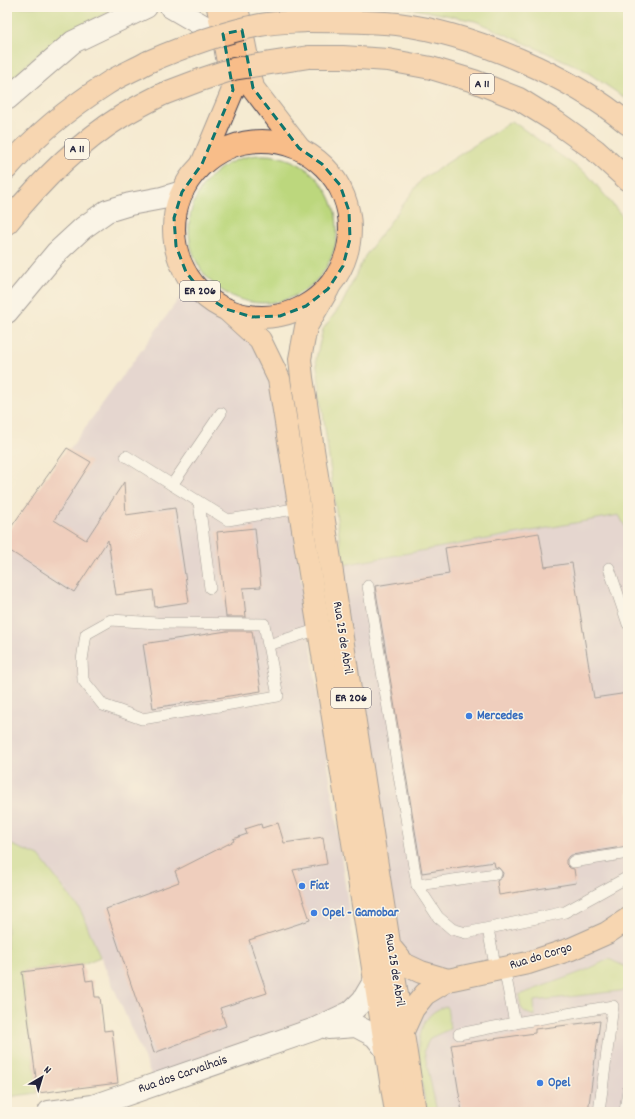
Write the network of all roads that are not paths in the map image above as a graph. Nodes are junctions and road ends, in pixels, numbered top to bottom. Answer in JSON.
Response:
{"nodes":[{"id":1,"x":146,"y":7,"type":"edge"},
{"id":2,"x":172,"y":7,"type":"edge"},
{"id":3,"x":218,"y":7,"type":"edge"},
{"id":4,"x":237,"y":7,"type":"edge"},
{"id":5,"x":224,"y":38,"type":"junction"},
{"id":6,"x":7,"y":99,"type":"edge"},
{"id":7,"x":628,"y":124,"type":"edge"},
{"id":8,"x":299,"y":148,"type":"junction"},
{"id":9,"x":202,"y":164,"type":"junction"},
{"id":10,"x":7,"y":168,"type":"edge"},
{"id":11,"x":628,"y":180,"type":"edge"},
{"id":12,"x":182,"y":192,"type":"junction"},
{"id":13,"x":7,"y":223,"type":"edge"},
{"id":14,"x":328,"y":289,"type":"junction"},
{"id":15,"x":226,"y":309,"type":"junction"},
{"id":16,"x":7,"y":312,"type":"edge"},
{"id":17,"x":221,"y":413,"type":"dead end"},
{"id":18,"x":126,"y":456,"type":"dead end"},
{"id":19,"x":172,"y":485,"type":"junction"},
{"id":20,"x":199,"y":502,"type":"junction"},
{"id":21,"x":300,"y":508,"type":"junction"},
{"id":22,"x":609,"y":568,"type":"dead end"},
{"id":23,"x":368,"y":586,"type":"dead end"},
{"id":24,"x":210,"y":588,"type":"dead end"},
{"id":25,"x":628,"y":624,"type":"edge"},
{"id":26,"x":320,"y":629,"type":"junction"},
{"id":27,"x":268,"y":645,"type":"junction"},
{"id":28,"x":628,"y":853,"type":"edge"},
{"id":29,"x":573,"y":862,"type":"dead end"},
{"id":30,"x":496,"y":874,"type":"dead end"},
{"id":31,"x":628,"y":877,"type":"edge"},
{"id":32,"x":417,"y":885,"type":"junction"},
{"id":33,"x":628,"y":920,"type":"edge"},
{"id":34,"x":488,"y":929,"type":"junction"},
{"id":35,"x":607,"y":933,"type":"junction"},
{"id":36,"x":628,"y":934,"type":"edge"},
{"id":37,"x":390,"y":948,"type":"junction"},
{"id":38,"x":500,"y":969,"type":"junction"},
{"id":39,"x":376,"y":978,"type":"junction"},
{"id":40,"x":448,"y":980,"type":"junction"},
{"id":41,"x":515,"y":1023,"type":"junction"},
{"id":42,"x":315,"y":1028,"type":"junction"},
{"id":43,"x":403,"y":1031,"type":"junction"},
{"id":44,"x":459,"y":1034,"type":"dead end"},
{"id":45,"x":387,"y":1051,"type":"junction"},
{"id":46,"x":628,"y":1090,"type":"edge"},
{"id":47,"x":49,"y":1112,"type":"edge"},
{"id":48,"x":396,"y":1112,"type":"edge"},
{"id":49,"x":415,"y":1112,"type":"edge"},
{"id":50,"x":599,"y":1112,"type":"edge"},
{"id":51,"x":625,"y":1112,"type":"edge"}],
"edges":[{"from":1,"to":6,"type":"street"},
{"from":2,"to":5,"type":"street"},
{"from":3,"to":5,"type":"main road","number":"ER 206"},
{"from":4,"to":8,"type":"main road","number":"ER 206"},
{"from":5,"to":9,"type":"main road","number":"ER 206"},
{"from":7,"to":10,"type":"main road","bridge":true},
{"from":8,"to":9,"type":"main road","number":"ER 206"},
{"from":8,"to":14,"type":"main road","number":"ER 206"},
{"from":9,"to":12,"type":"main road","number":"ER 206"},
{"from":11,"to":13,"type":"main road","number":"A 11","bridge":true},
{"from":12,"to":15,"type":"main road","number":"ER 206"},
{"from":12,"to":16,"type":"street"},
{"from":14,"to":15,"type":"main road","number":"ER 206"},
{"from":14,"to":37,"type":"main road","name":"Rua 25 de Abril","number":"ER 206"},
{"from":15,"to":21,"type":"main road","name":"Rua 25 de Abril","number":"ER 206"},
{"from":17,"to":19,"type":"lane"},
{"from":18,"to":19,"type":"lane"},
{"from":19,"to":20,"type":"lane"},
{"from":20,"to":21,"type":"lane"},
{"from":20,"to":24,"type":"lane"},
{"from":21,"to":26,"type":"main road","name":"Rua 25 de Abril","number":"ER 206"},
{"from":22,"to":25,"type":"lane"},
{"from":23,"to":32,"type":"lane"},
{"from":26,"to":27,"type":"lane"},
{"from":26,"to":39,"type":"main road","name":"Rua 25 de Abril","number":"ER 206"},
{"from":27,"to":27,"type":"lane"},
{"from":28,"to":29,"type":"lane"},
{"from":30,"to":32,"type":"lane"},
{"from":31,"to":34,"type":"lane"},
{"from":32,"to":34,"type":"lane"},
{"from":33,"to":35,"type":"main road","name":"Rua do Corgo"},
{"from":34,"to":38,"type":"lane"},
{"from":35,"to":36,"type":"lane"},
{"from":35,"to":38,"type":"main road","name":"Rua do Corgo"},
{"from":37,"to":40,"type":"main road","name":"Rua do Corgo"},
{"from":37,"to":43,"type":"main road","name":"Rua 25 de Abril","number":"ER 206"},
{"from":38,"to":40,"type":"main road","name":"Rua do Corgo"},
{"from":38,"to":41,"type":"lane"},
{"from":39,"to":42,"type":"street","name":"Rua dos Carvalhais"},
{"from":39,"to":45,"type":"main road","name":"Rua 25 de Abril","number":"ER 206"},
{"from":40,"to":43,"type":"main road","name":"Rua do Corgo"},
{"from":41,"to":44,"type":"lane"},
{"from":41,"to":50,"type":"lane"},
{"from":42,"to":45,"type":"street","name":"Rua dos Carvalhais"},
{"from":42,"to":47,"type":"street","name":"Rua dos Carvalhais"},
{"from":43,"to":49,"type":"main road","name":"Rua 25 de Abril","number":"ER 206"},
{"from":45,"to":48,"type":"main road","name":"Rua 25 de Abril","number":"ER 206"},
{"from":46,"to":51,"type":"lane"}]}
